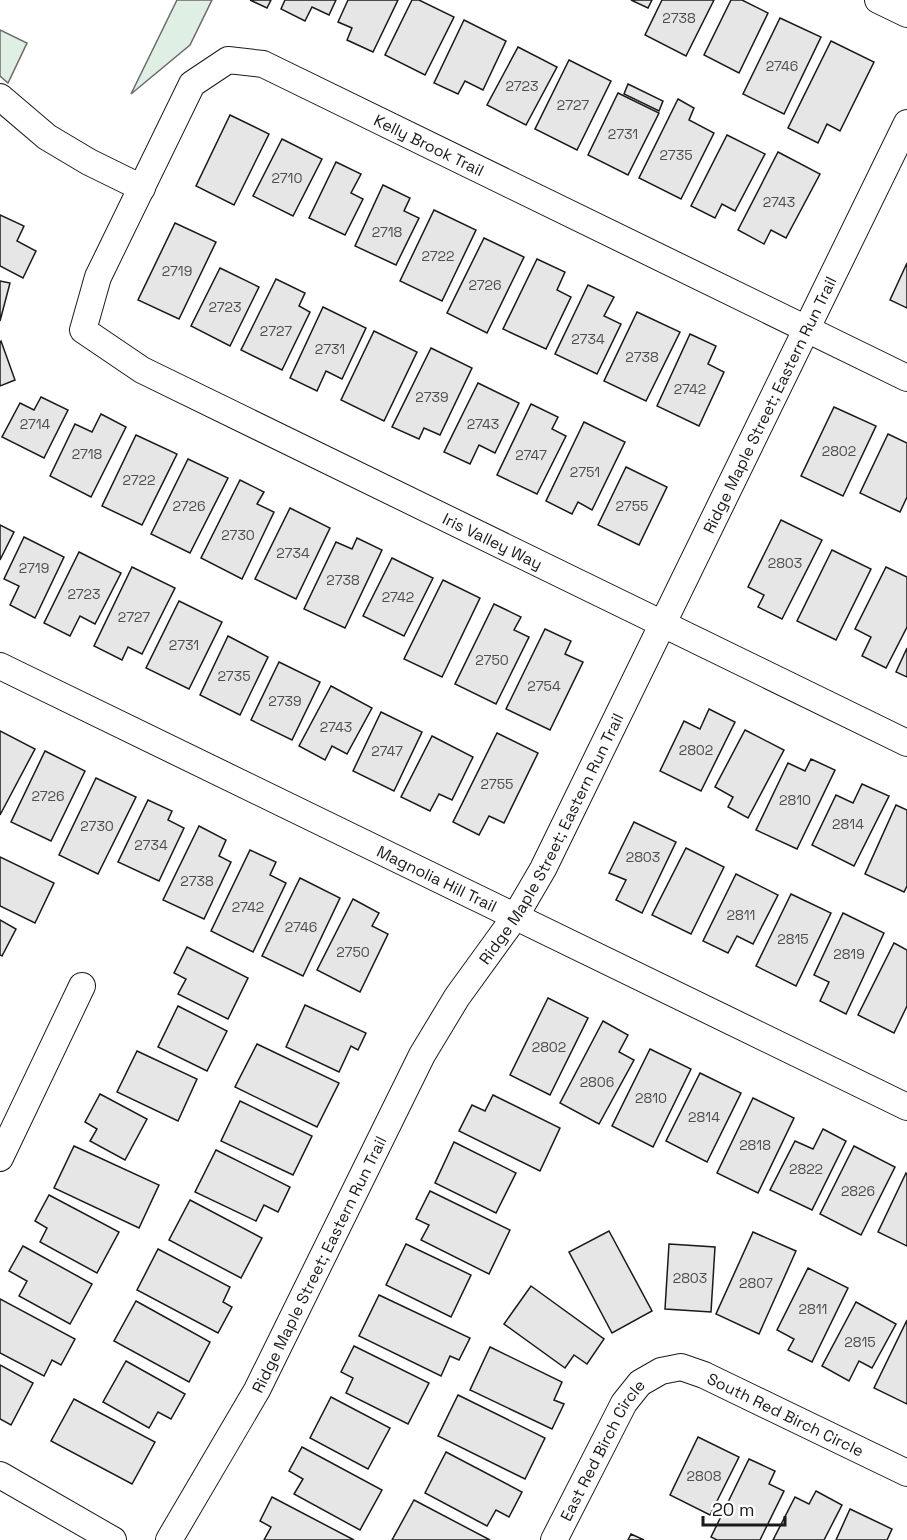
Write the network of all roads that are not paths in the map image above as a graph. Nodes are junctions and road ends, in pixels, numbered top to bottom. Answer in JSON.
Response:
{"nodes":[{"id":1,"x":878,"y":0,"type":"edge"},
{"id":2,"x":907,"y":14,"type":"edge"},
{"id":3,"x":0,"y":97,"type":"edge"},
{"id":4,"x":907,"y":123,"type":"edge"},
{"id":5,"x":142,"y":188,"type":"junction"},
{"id":6,"x":806,"y":329,"type":"junction"},
{"id":7,"x":83,"y":330,"type":"joint"},
{"id":8,"x":907,"y":378,"type":"edge"},
{"id":9,"x":662,"y":624,"type":"junction"},
{"id":10,"x":0,"y":666,"type":"edge"},
{"id":11,"x":907,"y":743,"type":"edge"},
{"id":12,"x":515,"y":916,"type":"junction"},
{"id":13,"x":82,"y":986,"type":"dead end"},
{"id":14,"x":907,"y":1107,"type":"edge"},
{"id":15,"x":0,"y":1158,"type":"edge"},
{"id":16,"x":661,"y":1371,"type":"joint"},
{"id":17,"x":907,"y":1473,"type":"edge"},
{"id":18,"x":0,"y":1475,"type":"edge"},
{"id":19,"x":113,"y":1540,"type":"edge"},
{"id":20,"x":169,"y":1540,"type":"edge"},
{"id":21,"x":554,"y":1540,"type":"edge"}],
"edges":[{"from":1,"to":2,"type":"street"},
{"from":3,"to":5,"type":"street"},
{"from":4,"to":6,"type":"street","name":"Ridge Maple Street; Eastern Run Trail"},
{"from":5,"to":6,"type":"street","name":"Kelly Brook Trail"},
{"from":5,"to":7,"type":"street","name":"Kelly Brook Trail"},
{"from":6,"to":8,"type":"street","name":"Kelly Brook Trail"},
{"from":6,"to":9,"type":"street","name":"Ridge Maple Street; Eastern Run Trail"},
{"from":7,"to":9,"type":"street","name":"Iris Valley Way"},
{"from":9,"to":11,"type":"street","name":"Iris Valley Way"},
{"from":9,"to":12,"type":"street","name":"Ridge Maple Street; Eastern Run Trail"},
{"from":10,"to":12,"type":"street","name":"Magnolia Hill Trail"},
{"from":12,"to":14,"type":"street","name":"Magnolia Hill Trail"},
{"from":12,"to":20,"type":"street","name":"Ridge Maple Street; Eastern Run Trail"},
{"from":13,"to":15,"type":"street"},
{"from":16,"to":17,"type":"street","name":"South Red Birch Circle"},
{"from":16,"to":21,"type":"street","name":"East Red Birch Circle"},
{"from":18,"to":19,"type":"street"}]}
